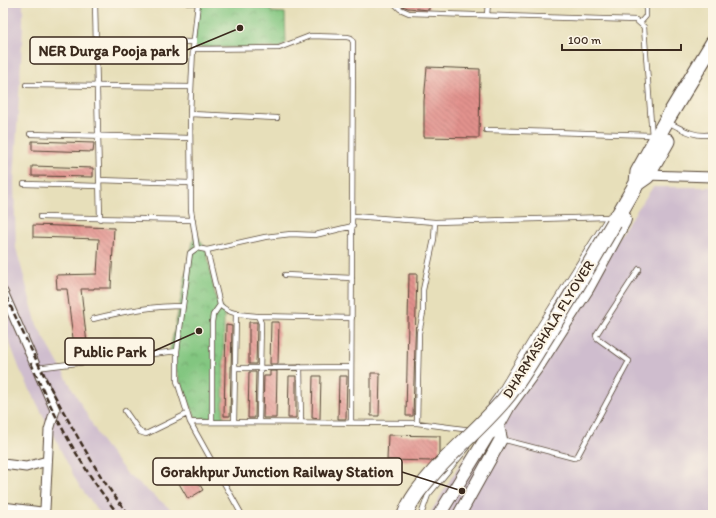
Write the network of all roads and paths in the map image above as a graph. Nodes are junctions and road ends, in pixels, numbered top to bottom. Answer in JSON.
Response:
{"nodes":[{"id":1,"x":95,"y":3,"type":"edge"},
{"id":2,"x":188,"y":3,"type":"edge"},
{"id":3,"x":198,"y":3,"type":"edge"},
{"id":4,"x":394,"y":3,"type":"edge"},
{"id":5,"x":488,"y":3,"type":"edge"},
{"id":6,"x":646,"y":3,"type":"edge"},
{"id":7,"x":487,"y":16,"type":"junction"},
{"id":8,"x":640,"y":23,"type":"junction"},
{"id":9,"x":96,"y":41,"type":"junction"},
{"id":10,"x":194,"y":42,"type":"junction"},
{"id":11,"x":713,"y":43,"type":"edge"},
{"id":12,"x":193,"y":49,"type":"junction"},
{"id":13,"x":713,"y":62,"type":"edge"},
{"id":14,"x":26,"y":85,"type":"dead end"},
{"id":15,"x":97,"y":85,"type":"junction"},
{"id":16,"x":190,"y":87,"type":"junction"},
{"id":17,"x":190,"y":114,"type":"junction"},
{"id":18,"x":277,"y":118,"type":"dead end"},
{"id":19,"x":671,"y":124,"type":"junction"},
{"id":20,"x":486,"y":130,"type":"dead end"},
{"id":21,"x":30,"y":134,"type":"dead end"},
{"id":22,"x":713,"y":134,"type":"edge"},
{"id":23,"x":98,"y":135,"type":"junction"},
{"id":24,"x":190,"y":138,"type":"junction"},
{"id":25,"x":653,"y":140,"type":"junction"},
{"id":26,"x":641,"y":177,"type":"junction"},
{"id":27,"x":713,"y":177,"type":"edge"},
{"id":28,"x":99,"y":180,"type":"junction"},
{"id":29,"x":190,"y":183,"type":"junction"},
{"id":30,"x":24,"y":184,"type":"dead end"},
{"id":31,"x":99,"y":186,"type":"junction"},
{"id":32,"x":622,"y":210,"type":"junction"},
{"id":33,"x":353,"y":216,"type":"junction"},
{"id":34,"x":40,"y":217,"type":"dead end"},
{"id":35,"x":100,"y":219,"type":"junction"},
{"id":36,"x":193,"y":220,"type":"junction"},
{"id":37,"x":611,"y":220,"type":"junction"},
{"id":38,"x":435,"y":222,"type":"junction"},
{"id":39,"x":353,"y":226,"type":"junction"},
{"id":40,"x":197,"y":248,"type":"junction"},
{"id":41,"x":206,"y":250,"type":"junction"},
{"id":42,"x":638,"y":269,"type":"dead end"},
{"id":43,"x":285,"y":275,"type":"dead end"},
{"id":44,"x":352,"y":278,"type":"junction"},
{"id":45,"x":3,"y":292,"type":"edge"},
{"id":46,"x":220,"y":305,"type":"junction"},
{"id":47,"x":183,"y":306,"type":"junction"},
{"id":48,"x":236,"y":313,"type":"junction"},
{"id":49,"x":258,"y":316,"type":"junction"},
{"id":50,"x":352,"y":318,"type":"junction"},
{"id":51,"x":93,"y":319,"type":"dead end"},
{"id":52,"x":177,"y":351,"type":"junction"},
{"id":53,"x":351,"y":366,"type":"junction"},
{"id":54,"x":260,"y":367,"type":"junction"},
{"id":55,"x":300,"y":367,"type":"junction"},
{"id":56,"x":36,"y":368,"type":"junction"},
{"id":57,"x":234,"y":368,"type":"junction"},
{"id":58,"x":489,"y":406,"type":"dead end"},
{"id":59,"x":125,"y":411,"type":"dead end"},
{"id":60,"x":188,"y":414,"type":"junction"},
{"id":61,"x":190,"y":422,"type":"junction"},
{"id":62,"x":212,"y":422,"type":"junction"},
{"id":63,"x":234,"y":422,"type":"junction"},
{"id":64,"x":259,"y":422,"type":"junction"},
{"id":65,"x":301,"y":422,"type":"junction"},
{"id":66,"x":351,"y":422,"type":"junction"},
{"id":67,"x":496,"y":422,"type":"junction"},
{"id":68,"x":417,"y":423,"type":"junction"},
{"id":69,"x":475,"y":423,"type":"dead end"},
{"id":70,"x":470,"y":429,"type":"junction"},
{"id":71,"x":482,"y":434,"type":"junction"},
{"id":72,"x":501,"y":439,"type":"junction"},
{"id":73,"x":472,"y":442,"type":"dead end"},
{"id":74,"x":47,"y":461,"type":"junction"},
{"id":75,"x":3,"y":464,"type":"edge"},
{"id":76,"x":3,"y":507,"type":"edge"},
{"id":77,"x":242,"y":515,"type":"edge"},
{"id":78,"x":405,"y":515,"type":"edge"},
{"id":79,"x":421,"y":515,"type":"edge"},
{"id":80,"x":440,"y":515,"type":"edge"},
{"id":81,"x":459,"y":515,"type":"edge"}],
"edges":[{"from":1,"to":9,"type":"lane"},
{"from":2,"to":3,"type":"lane"},
{"from":3,"to":10,"type":"lane"},
{"from":4,"to":7,"type":"lane"},
{"from":5,"to":7,"type":"lane"},
{"from":6,"to":8,"type":"lane"},
{"from":7,"to":8,"type":"lane"},
{"from":8,"to":25,"type":"lane"},
{"from":9,"to":10,"type":"lane"},
{"from":9,"to":15,"type":"lane"},
{"from":10,"to":12,"type":"lane"},
{"from":11,"to":19,"type":"main road"},
{"from":12,"to":16,"type":"lane"},
{"from":12,"to":33,"type":"lane"},
{"from":13,"to":19,"type":"main road"},
{"from":14,"to":15,"type":"lane"},
{"from":15,"to":16,"type":"lane"},
{"from":15,"to":23,"type":"lane"},
{"from":16,"to":17,"type":"lane"},
{"from":17,"to":18,"type":"lane"},
{"from":17,"to":24,"type":"lane"},
{"from":19,"to":22,"type":"lane"},
{"from":19,"to":25,"type":"main road"},
{"from":19,"to":26,"type":"main road"},
{"from":20,"to":25,"type":"lane"},
{"from":21,"to":23,"type":"lane"},
{"from":23,"to":24,"type":"lane"},
{"from":23,"to":28,"type":"lane"},
{"from":24,"to":29,"type":"lane"},
{"from":25,"to":26,"type":"main road"},
{"from":26,"to":27,"type":"street"},
{"from":26,"to":32,"type":"main road","name":"DHARMASHALA FLYOVER"},
{"from":28,"to":29,"type":"lane"},
{"from":28,"to":31,"type":"lane"},
{"from":29,"to":36,"type":"lane"},
{"from":30,"to":31,"type":"lane"},
{"from":31,"to":35,"type":"lane"},
{"from":32,"to":37,"type":"main road","name":"DHARMASHALA FLYOVER"},
{"from":32,"to":67,"type":"street"},
{"from":33,"to":38,"type":"lane"},
{"from":33,"to":39,"type":"lane"},
{"from":34,"to":35,"type":"lane"},
{"from":35,"to":36,"type":"lane"},
{"from":36,"to":40,"type":"lane"},
{"from":37,"to":38,"type":"lane"},
{"from":37,"to":58,"type":"lane"},
{"from":37,"to":78,"type":"main road","name":"DHARMASHALA FLYOVER","bridge":true},
{"from":38,"to":68,"type":"lane"},
{"from":39,"to":41,"type":"lane"},
{"from":39,"to":44,"type":"lane"},
{"from":40,"to":41,"type":"lane"},
{"from":40,"to":47,"type":"lane"},
{"from":41,"to":46,"type":"lane"},
{"from":42,"to":72,"type":"lane"},
{"from":43,"to":44,"type":"lane"},
{"from":44,"to":50,"type":"lane"},
{"from":45,"to":56,"type":"street"},
{"from":46,"to":48,"type":"lane"},
{"from":46,"to":62,"type":"lane"},
{"from":47,"to":51,"type":"lane"},
{"from":47,"to":52,"type":"lane"},
{"from":48,"to":49,"type":"lane"},
{"from":48,"to":57,"type":"lane"},
{"from":49,"to":50,"type":"lane"},
{"from":49,"to":54,"type":"lane"},
{"from":50,"to":53,"type":"lane"},
{"from":52,"to":56,"type":"lane"},
{"from":52,"to":60,"type":"lane"},
{"from":53,"to":55,"type":"lane"},
{"from":53,"to":66,"type":"lane"},
{"from":54,"to":55,"type":"lane"},
{"from":54,"to":57,"type":"lane"},
{"from":54,"to":64,"type":"lane"},
{"from":55,"to":65,"type":"lane"},
{"from":56,"to":74,"type":"street"},
{"from":57,"to":63,"type":"lane"},
{"from":59,"to":60,"type":"lane"},
{"from":60,"to":61,"type":"lane"},
{"from":61,"to":62,"type":"lane"},
{"from":61,"to":77,"type":"lane"},
{"from":62,"to":63,"type":"lane"},
{"from":63,"to":64,"type":"lane"},
{"from":64,"to":65,"type":"lane"},
{"from":65,"to":66,"type":"lane"},
{"from":66,"to":68,"type":"lane"},
{"from":67,"to":71,"type":"street"},
{"from":67,"to":72,"type":"street"},
{"from":68,"to":70,"type":"lane"},
{"from":69,"to":70,"type":"lane"},
{"from":70,"to":71,"type":"lane"},
{"from":71,"to":72,"type":"lane"},
{"from":71,"to":80,"type":"street"},
{"from":72,"to":81,"type":"street"},
{"from":73,"to":79,"type":"lane"},
{"from":74,"to":75,"type":"street"},
{"from":74,"to":76,"type":"street"}]}
